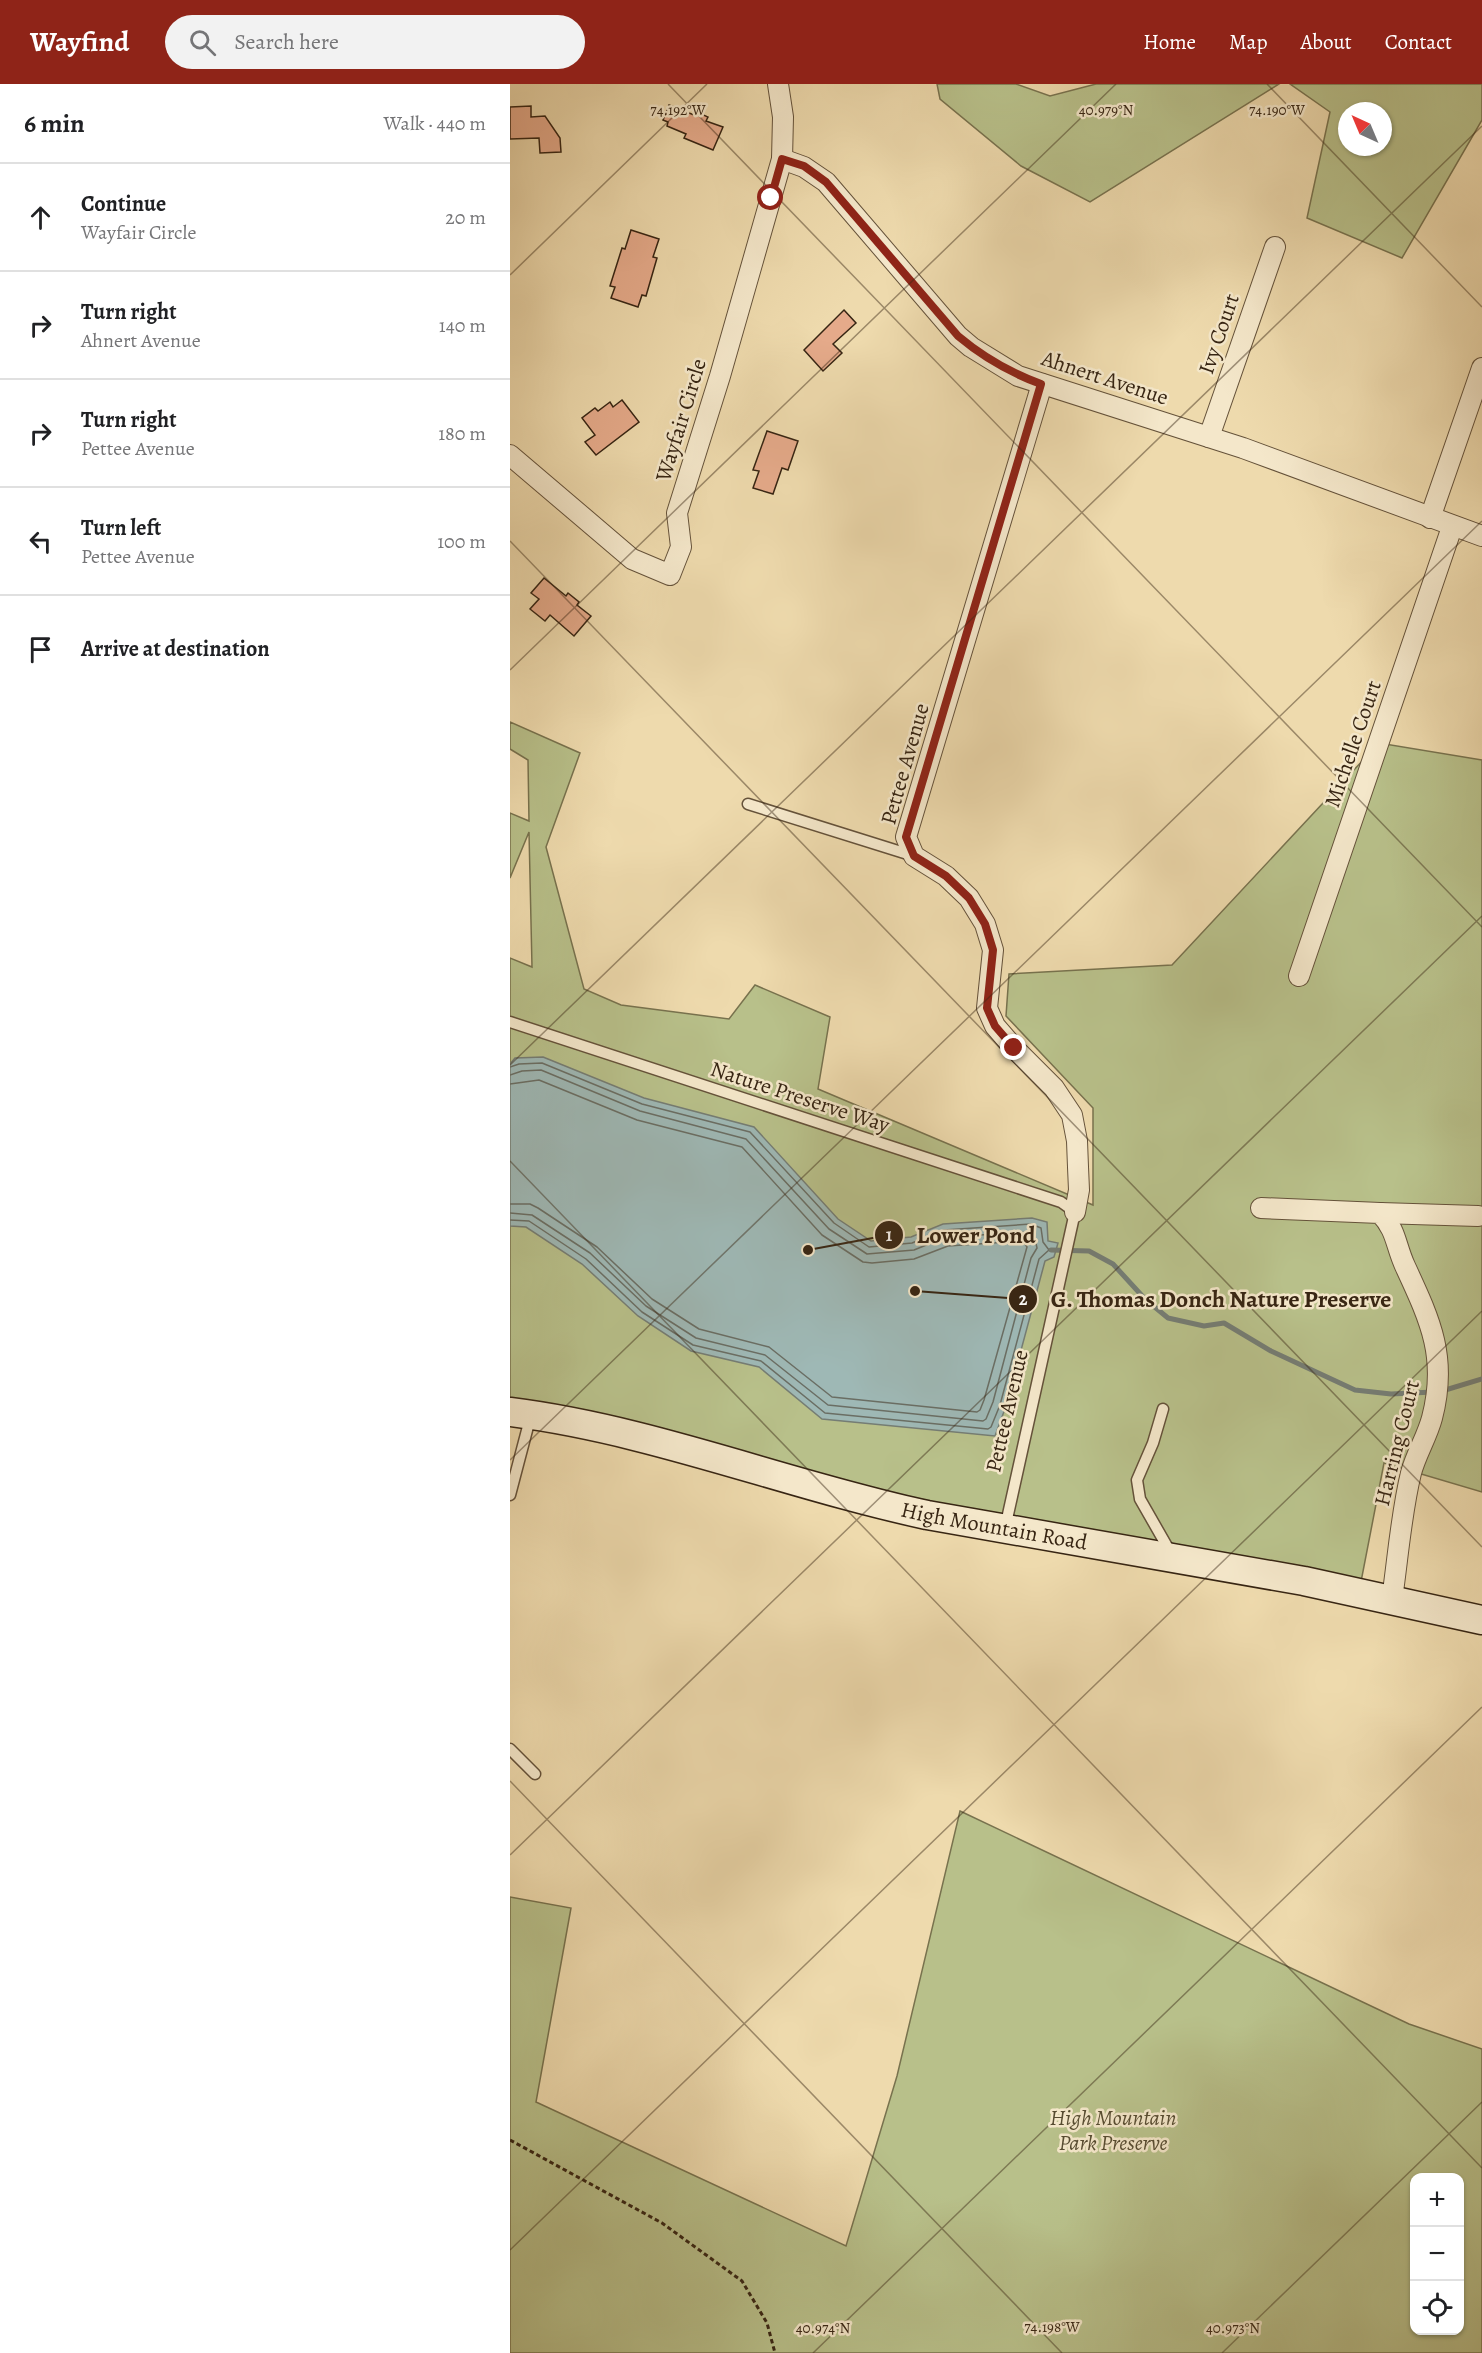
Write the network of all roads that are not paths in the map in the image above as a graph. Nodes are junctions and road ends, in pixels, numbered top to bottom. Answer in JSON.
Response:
{"nodes":[{"id":1,"x":778,"y":84,"type":"edge"},
{"id":2,"x":782,"y":159,"type":"junction"},
{"id":3,"x":1275,"y":247,"type":"dead end"},
{"id":4,"x":1482,"y":368,"type":"edge"},
{"id":5,"x":1041,"y":384,"type":"junction"},
{"id":6,"x":1209,"y":437,"type":"junction"},
{"id":7,"x":510,"y":455,"type":"edge"},
{"id":8,"x":1430,"y":518,"type":"junction"},
{"id":9,"x":1452,"y":527,"type":"junction"},
{"id":10,"x":1482,"y":536,"type":"edge"},
{"id":11,"x":748,"y":804,"type":"dead end"},
{"id":12,"x":914,"y":856,"type":"junction"},
{"id":13,"x":1299,"y":976,"type":"dead end"},
{"id":14,"x":510,"y":1022,"type":"edge"},
{"id":15,"x":1261,"y":1208,"type":"dead end"},
{"id":16,"x":1075,"y":1212,"type":"junction"},
{"id":17,"x":1380,"y":1214,"type":"junction"},
{"id":18,"x":1478,"y":1216,"type":"dead end"},
{"id":19,"x":1163,"y":1409,"type":"dead end"},
{"id":20,"x":521,"y":1414,"type":"edge"},
{"id":21,"x":510,"y":1495,"type":"edge"},
{"id":22,"x":1005,"y":1530,"type":"junction"},
{"id":23,"x":1174,"y":1558,"type":"junction"},
{"id":24,"x":1392,"y":1599,"type":"junction"},
{"id":25,"x":1482,"y":1620,"type":"edge"},
{"id":26,"x":510,"y":1749,"type":"edge"},
{"id":27,"x":535,"y":1774,"type":"dead end"}],
"edges":[{"from":1,"to":2,"type":"street","name":"Wayfair Circle"},
{"from":2,"to":5,"type":"street","name":"Ahnert Avenue"},
{"from":2,"to":7,"type":"street","name":"Wayfair Circle"},
{"from":3,"to":6,"type":"street","name":"Ivy Court"},
{"from":4,"to":8,"type":"street"},
{"from":5,"to":6,"type":"street","name":"Ahnert Avenue"},
{"from":5,"to":12,"type":"street","name":"Pettee Avenue"},
{"from":6,"to":8,"type":"street","name":"Ahnert Avenue"},
{"from":8,"to":9,"type":"street","name":"Ahnert Avenue"},
{"from":9,"to":10,"type":"street","name":"Ahnert Avenue"},
{"from":9,"to":13,"type":"street","name":"Michelle Court"},
{"from":11,"to":12,"type":"lane"},
{"from":12,"to":16,"type":"street","name":"Pettee Avenue"},
{"from":14,"to":16,"type":"lane","name":"Nature Preserve Way"},
{"from":15,"to":17,"type":"street"},
{"from":16,"to":22,"type":"lane","name":"Pettee Avenue"},
{"from":17,"to":18,"type":"street"},
{"from":17,"to":24,"type":"street","name":"Harring Court"},
{"from":19,"to":23,"type":"lane"},
{"from":20,"to":21,"type":"lane"},
{"from":20,"to":22,"type":"main road","name":"High Mountain Road"},
{"from":22,"to":23,"type":"main road","name":"High Mountain Road"},
{"from":23,"to":24,"type":"main road","name":"High Mountain Road"},
{"from":24,"to":25,"type":"main road","name":"High Mountain Road"},
{"from":26,"to":27,"type":"lane"}]}
